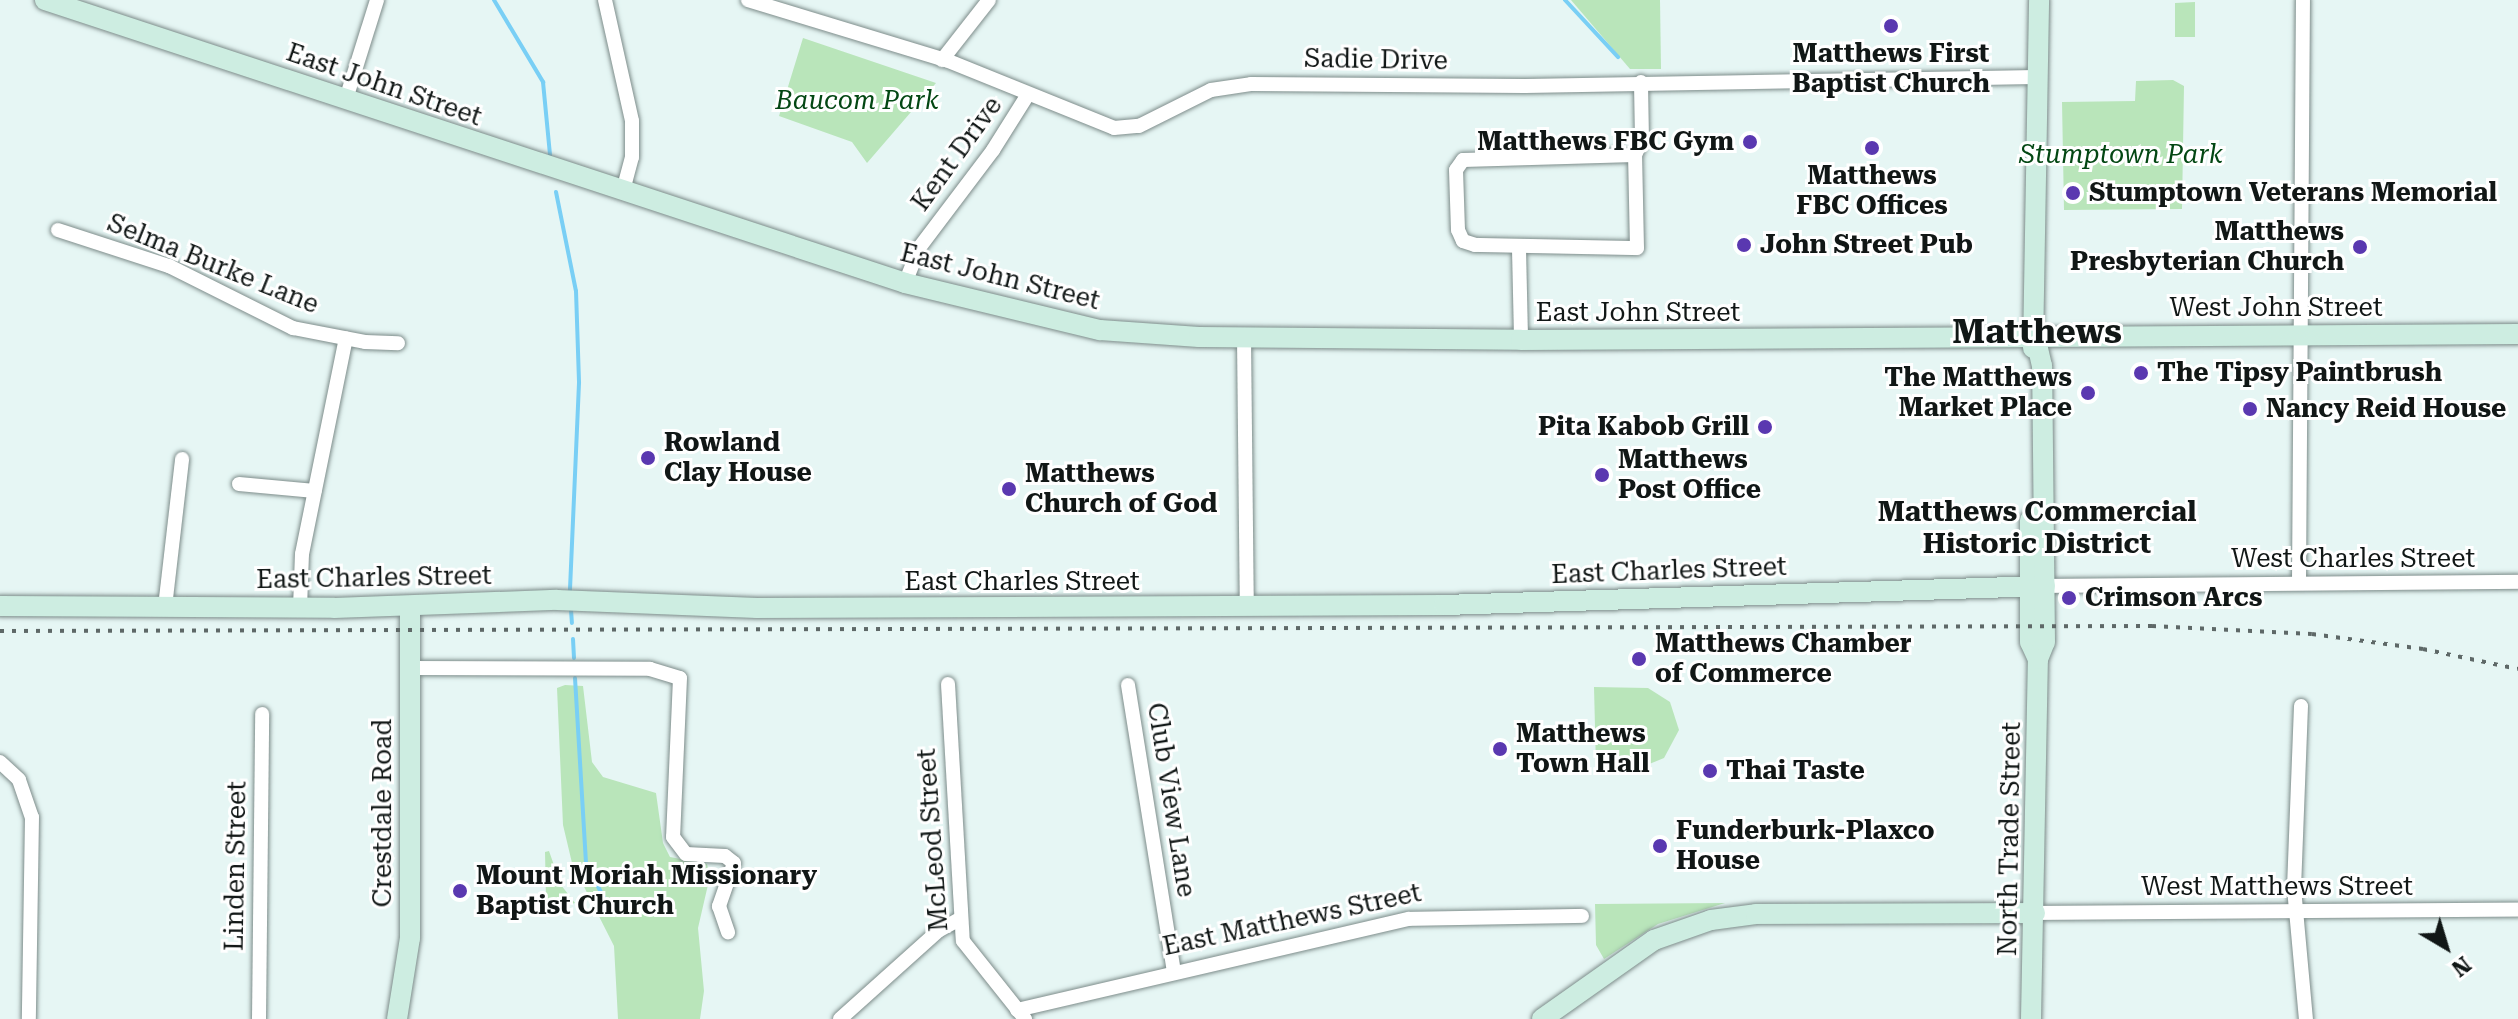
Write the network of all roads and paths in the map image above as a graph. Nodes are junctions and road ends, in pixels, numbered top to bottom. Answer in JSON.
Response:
{"nodes":[{"id":1,"x":45,"y":0,"type":"edge"},
{"id":2,"x":377,"y":0,"type":"edge"},
{"id":3,"x":605,"y":0,"type":"edge"},
{"id":4,"x":748,"y":0,"type":"edge"},
{"id":5,"x":989,"y":0,"type":"edge"},
{"id":6,"x":2039,"y":0,"type":"edge"},
{"id":7,"x":2303,"y":0,"type":"edge"},
{"id":8,"x":785,"y":6,"type":"edge"},
{"id":9,"x":942,"y":60,"type":"junction"},
{"id":10,"x":2036,"y":77,"type":"junction"},
{"id":11,"x":1641,"y":82,"type":"junction"},
{"id":12,"x":1027,"y":96,"type":"junction"},
{"id":13,"x":346,"y":99,"type":"junction"},
{"id":14,"x":1635,"y":155,"type":"junction"},
{"id":15,"x":623,"y":191,"type":"junction"},
{"id":16,"x":58,"y":230,"type":"dead end"},
{"id":17,"x":1519,"y":249,"type":"junction"},
{"id":18,"x":905,"y":283,"type":"junction"},
{"id":19,"x":2518,"y":334,"type":"edge"},
{"id":20,"x":2035,"y":335,"type":"junction"},
{"id":21,"x":2298,"y":335,"type":"junction"},
{"id":22,"x":1244,"y":337,"type":"junction"},
{"id":23,"x":346,"y":338,"type":"junction"},
{"id":24,"x":1521,"y":340,"type":"junction"},
{"id":25,"x":398,"y":343,"type":"dead end"},
{"id":26,"x":182,"y":459,"type":"dead end"},
{"id":27,"x":239,"y":484,"type":"dead end"},
{"id":28,"x":315,"y":491,"type":"junction"},
{"id":29,"x":2299,"y":582,"type":"junction"},
{"id":30,"x":2518,"y":582,"type":"edge"},
{"id":31,"x":2037,"y":587,"type":"junction"},
{"id":32,"x":0,"y":606,"type":"edge"},
{"id":33,"x":1247,"y":606,"type":"junction"},
{"id":34,"x":165,"y":607,"type":"junction"},
{"id":35,"x":410,"y":607,"type":"junction"},
{"id":36,"x":300,"y":608,"type":"junction"},
{"id":37,"x":410,"y":668,"type":"junction"},
{"id":38,"x":948,"y":684,"type":"dead end"},
{"id":39,"x":1128,"y":685,"type":"dead end"},
{"id":40,"x":2301,"y":706,"type":"dead end"},
{"id":41,"x":262,"y":714,"type":"dead end"},
{"id":42,"x":0,"y":762,"type":"edge"},
{"id":43,"x":2518,"y":910,"type":"edge"},
{"id":44,"x":2300,"y":911,"type":"junction"},
{"id":45,"x":2035,"y":913,"type":"junction"},
{"id":46,"x":1582,"y":916,"type":"dead end"},
{"id":47,"x":960,"y":919,"type":"junction"},
{"id":48,"x":728,"y":932,"type":"dead end"},
{"id":49,"x":1174,"y":971,"type":"junction"},
{"id":50,"x":1021,"y":1015,"type":"edge"},
{"id":51,"x":29,"y":1019,"type":"edge"},
{"id":52,"x":259,"y":1019,"type":"edge"},
{"id":53,"x":397,"y":1019,"type":"edge"},
{"id":54,"x":840,"y":1019,"type":"edge"},
{"id":55,"x":1542,"y":1019,"type":"edge"},
{"id":56,"x":2031,"y":1019,"type":"edge"},
{"id":57,"x":2306,"y":1019,"type":"edge"}],
"edges":[{"from":1,"to":13,"type":"main road","name":"East John Street"},
{"from":2,"to":13,"type":"street"},
{"from":3,"to":15,"type":"street"},
{"from":4,"to":8,"type":"street","name":"Sadie Drive"},
{"from":5,"to":9,"type":"street"},
{"from":6,"to":10,"type":"main road","name":"North Trade Street"},
{"from":7,"to":21,"type":"street"},
{"from":8,"to":9,"type":"street","name":"Sadie Drive"},
{"from":9,"to":12,"type":"street","name":"Sadie Drive"},
{"from":10,"to":11,"type":"street","name":"Sadie Drive"},
{"from":10,"to":20,"type":"main road","name":"North Trade Street"},
{"from":11,"to":12,"type":"street","name":"Sadie Drive"},
{"from":11,"to":14,"type":"street"},
{"from":12,"to":18,"type":"street","name":"Kent Drive"},
{"from":13,"to":15,"type":"main road","name":"East John Street"},
{"from":14,"to":17,"type":"street"},
{"from":14,"to":17,"type":"street"},
{"from":15,"to":18,"type":"main road","name":"East John Street"},
{"from":16,"to":23,"type":"street","name":"Selma Burke Lane"},
{"from":17,"to":24,"type":"street"},
{"from":18,"to":22,"type":"main road","name":"East John Street"},
{"from":19,"to":21,"type":"main road","name":"West John Street"},
{"from":20,"to":21,"type":"main road","name":"West John Street"},
{"from":20,"to":24,"type":"main road","name":"East John Street"},
{"from":20,"to":31,"type":"main road","name":"North Trade Street"},
{"from":21,"to":29,"type":"street"},
{"from":22,"to":24,"type":"main road","name":"East John Street"},
{"from":22,"to":33,"type":"street"},
{"from":23,"to":25,"type":"street","name":"Selma Burke Lane"},
{"from":23,"to":28,"type":"street"},
{"from":26,"to":34,"type":"street"},
{"from":27,"to":28,"type":"street"},
{"from":28,"to":36,"type":"street"},
{"from":29,"to":30,"type":"street","name":"West Charles Street"},
{"from":29,"to":31,"type":"street","name":"West Charles Street"},
{"from":31,"to":33,"type":"main road","name":"East Charles Street"},
{"from":31,"to":45,"type":"main road","name":"North Trade Street"},
{"from":32,"to":34,"type":"main road","name":"East Charles Street"},
{"from":33,"to":35,"type":"main road","name":"East Charles Street"},
{"from":34,"to":36,"type":"main road","name":"East Charles Street"},
{"from":35,"to":36,"type":"main road","name":"East Charles Street"},
{"from":35,"to":37,"type":"main road","name":"Crestdale Road"},
{"from":37,"to":48,"type":"street"},
{"from":37,"to":53,"type":"main road","name":"Crestdale Road"},
{"from":38,"to":47,"type":"street","name":"McLeod Street"},
{"from":39,"to":49,"type":"street","name":"Club View Lane"},
{"from":40,"to":44,"type":"street"},
{"from":41,"to":52,"type":"street","name":"Linden Street"},
{"from":42,"to":51,"type":"street"},
{"from":43,"to":44,"type":"street","name":"West Matthews Street"},
{"from":44,"to":45,"type":"street","name":"West Matthews Street"},
{"from":44,"to":57,"type":"street"},
{"from":45,"to":55,"type":"main road"},
{"from":45,"to":56,"type":"main road","name":"North Trade Street"},
{"from":46,"to":49,"type":"street","name":"East Matthews Street"},
{"from":47,"to":50,"type":"street","name":"McLeod Street"},
{"from":47,"to":54,"type":"street"},
{"from":49,"to":50,"type":"street","name":"East Matthews Street"}]}
